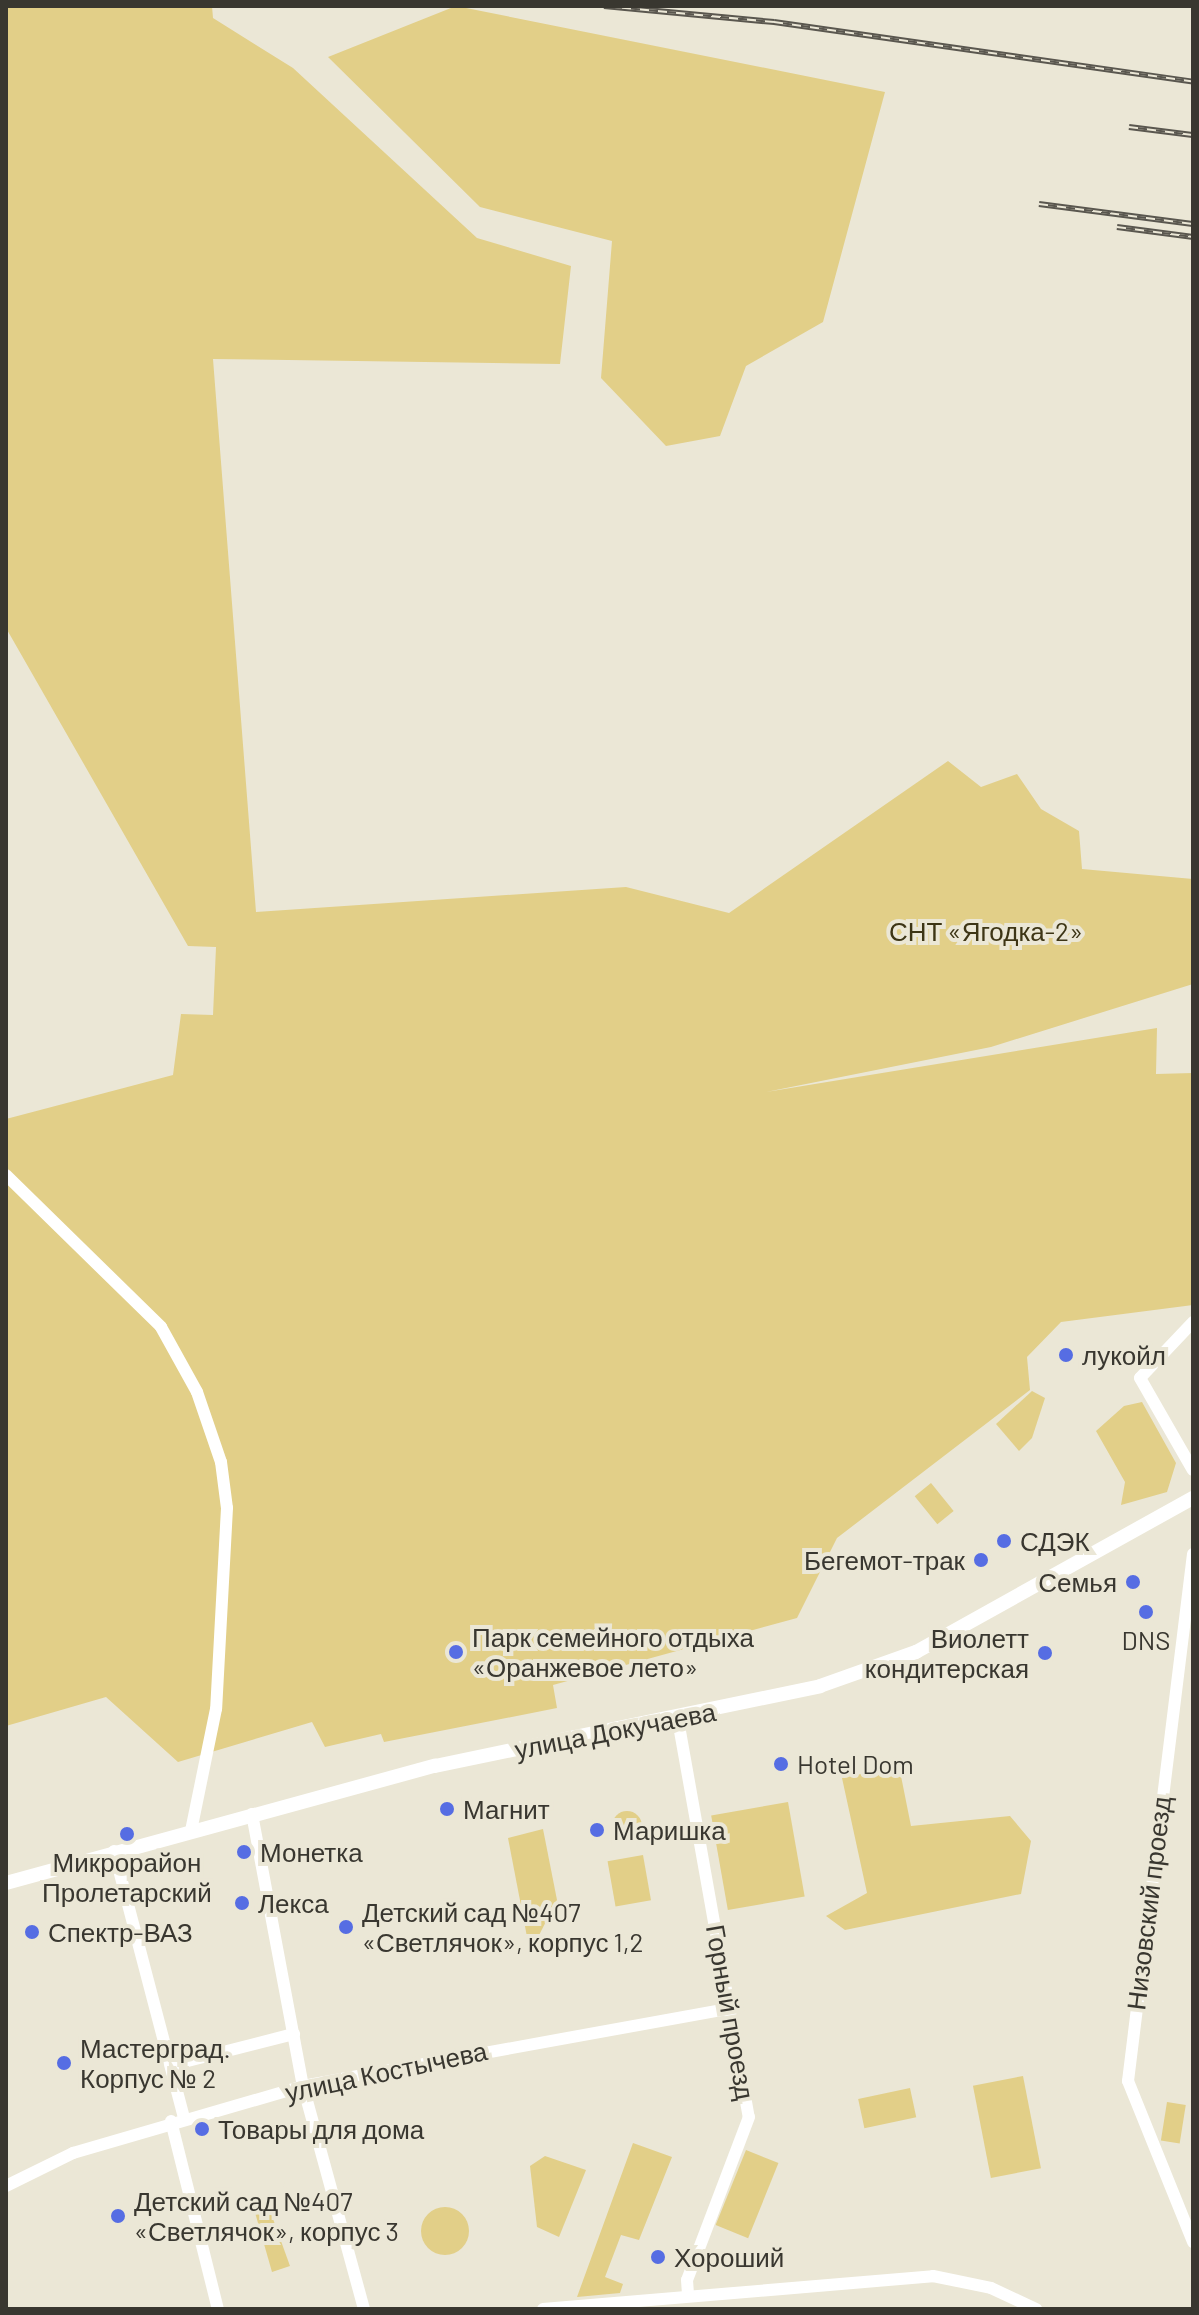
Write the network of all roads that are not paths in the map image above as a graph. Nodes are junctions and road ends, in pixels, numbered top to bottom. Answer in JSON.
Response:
{"nodes":[{"id":1,"x":6,"y":1175,"type":"edge"},
{"id":2,"x":1193,"y":1322,"type":"edge"},
{"id":3,"x":1193,"y":1470,"type":"edge"},
{"id":4,"x":1193,"y":1498,"type":"edge"},
{"id":5,"x":1193,"y":1554,"type":"edge"},
{"id":6,"x":678,"y":1720,"type":"junction"},
{"id":7,"x":252,"y":1814,"type":"junction"},
{"id":8,"x":191,"y":1831,"type":"junction"},
{"id":9,"x":114,"y":1851,"type":"junction"},
{"id":10,"x":6,"y":1883,"type":"edge"},
{"id":11,"x":732,"y":2008,"type":"junction"},
{"id":12,"x":294,"y":2034,"type":"junction"},
{"id":13,"x":172,"y":2065,"type":"junction"},
{"id":14,"x":303,"y":2086,"type":"junction"},
{"id":15,"x":184,"y":2117,"type":"junction"},
{"id":16,"x":171,"y":2121,"type":"junction"},
{"id":17,"x":6,"y":2186,"type":"edge"},
{"id":18,"x":1193,"y":2242,"type":"edge"},
{"id":19,"x":688,"y":2296,"type":"junction"},
{"id":20,"x":218,"y":2309,"type":"edge"},
{"id":21,"x":364,"y":2309,"type":"edge"},
{"id":22,"x":543,"y":2309,"type":"edge"},
{"id":23,"x":1036,"y":2309,"type":"edge"}],
"edges":[{"from":1,"to":8,"type":"street"},
{"from":2,"to":3,"type":"street"},
{"from":4,"to":6,"type":"main road","name":"улица Докучаева"},
{"from":5,"to":18,"type":"street","name":"Низовский проезд"},
{"from":6,"to":7,"type":"main road","name":"улица Докучаева"},
{"from":6,"to":11,"type":"street","name":"Горный проезд"},
{"from":7,"to":8,"type":"main road","name":"улица Докучаева"},
{"from":7,"to":12,"type":"street"},
{"from":8,"to":9,"type":"main road","name":"улица Докучаева"},
{"from":9,"to":10,"type":"main road","name":"улица Докучаева"},
{"from":9,"to":13,"type":"street"},
{"from":11,"to":14,"type":"street","name":"улица Костычева"},
{"from":11,"to":19,"type":"street","name":"Горный проезд"},
{"from":12,"to":13,"type":"street"},
{"from":12,"to":14,"type":"street"},
{"from":13,"to":15,"type":"street"},
{"from":14,"to":15,"type":"street","name":"улица Костычева"},
{"from":14,"to":21,"type":"street"},
{"from":15,"to":16,"type":"street","name":"улица Костычева"},
{"from":16,"to":17,"type":"street","name":"улица Костычева"},
{"from":16,"to":20,"type":"street"},
{"from":19,"to":22,"type":"street"},
{"from":19,"to":23,"type":"street"}]}
